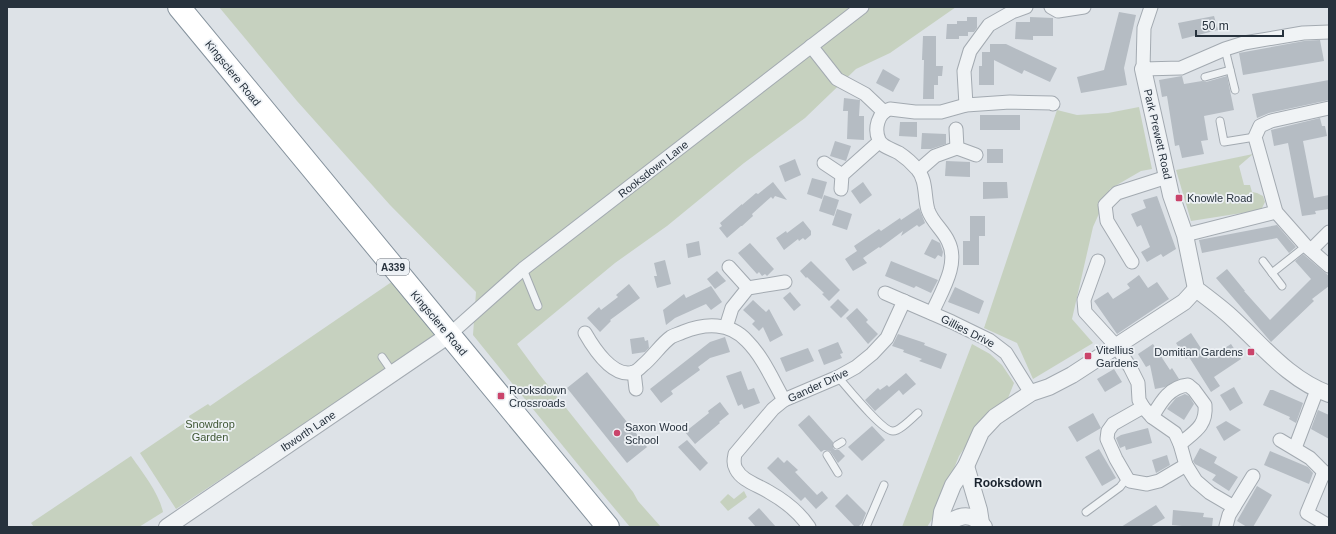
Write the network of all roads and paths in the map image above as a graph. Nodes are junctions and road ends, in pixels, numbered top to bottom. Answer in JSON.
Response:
{"nodes":[{"id":1,"x":179,"y":7,"type":"edge"},
{"id":2,"x":862,"y":7,"type":"edge"},
{"id":3,"x":1026,"y":7,"type":"edge"},
{"id":4,"x":1052,"y":7,"type":"edge"},
{"id":5,"x":1084,"y":7,"type":"edge"},
{"id":6,"x":1151,"y":7,"type":"edge"},
{"id":7,"x":1329,"y":32,"type":"edge"},
{"id":8,"x":811,"y":46,"type":"junction"},
{"id":9,"x":1224,"y":49,"type":"junction"},
{"id":10,"x":1143,"y":70,"type":"junction"},
{"id":11,"x":1230,"y":70,"type":"junction"},
{"id":12,"x":1205,"y":77,"type":"dead end"},
{"id":13,"x":1235,"y":90,"type":"dead end"},
{"id":14,"x":1053,"y":104,"type":"dead end"},
{"id":15,"x":966,"y":105,"type":"junction"},
{"id":16,"x":1328,"y":111,"type":"edge"},
{"id":17,"x":884,"y":112,"type":"junction"},
{"id":18,"x":1220,"y":121,"type":"dead end"},
{"id":19,"x":956,"y":129,"type":"dead end"},
{"id":20,"x":1255,"y":137,"type":"junction"},
{"id":21,"x":879,"y":142,"type":"junction"},
{"id":22,"x":957,"y":148,"type":"junction"},
{"id":23,"x":976,"y":155,"type":"dead end"},
{"id":24,"x":824,"y":163,"type":"dead end"},
{"id":25,"x":919,"y":170,"type":"junction"},
{"id":26,"x":842,"y":174,"type":"junction"},
{"id":27,"x":1167,"y":177,"type":"junction"},
{"id":28,"x":841,"y":189,"type":"dead end"},
{"id":29,"x":1276,"y":212,"type":"junction"},
{"id":30,"x":1329,"y":232,"type":"edge"},
{"id":31,"x":1185,"y":235,"type":"junction"},
{"id":32,"x":1308,"y":248,"type":"junction"},
{"id":33,"x":1098,"y":261,"type":"dead end"},
{"id":34,"x":1263,"y":261,"type":"dead end"},
{"id":35,"x":1132,"y":262,"type":"dead end"},
{"id":36,"x":1329,"y":266,"type":"edge"},
{"id":37,"x":729,"y":267,"type":"dead end"},
{"id":38,"x":523,"y":269,"type":"junction"},
{"id":39,"x":1272,"y":273,"type":"junction"},
{"id":40,"x":786,"y":282,"type":"dead end"},
{"id":41,"x":1282,"y":286,"type":"dead end"},
{"id":42,"x":748,"y":288,"type":"junction"},
{"id":43,"x":1196,"y":290,"type":"junction"},
{"id":44,"x":885,"y":293,"type":"dead end"},
{"id":45,"x":904,"y":301,"type":"junction"},
{"id":46,"x":538,"y":306,"type":"dead end"},
{"id":47,"x":932,"y":313,"type":"junction"},
{"id":48,"x":726,"y":327,"type":"junction"},
{"id":49,"x":449,"y":335,"type":"junction"},
{"id":50,"x":587,"y":342,"type":"dead end"},
{"id":51,"x":1116,"y":346,"type":"junction"},
{"id":52,"x":382,"y":357,"type":"dead end"},
{"id":53,"x":634,"y":372,"type":"junction"},
{"id":54,"x":394,"y":373,"type":"junction"},
{"id":55,"x":838,"y":376,"type":"junction"},
{"id":56,"x":636,"y":389,"type":"dead end"},
{"id":57,"x":1323,"y":392,"type":"edge"},
{"id":58,"x":1031,"y":393,"type":"junction"},
{"id":59,"x":784,"y":400,"type":"junction"},
{"id":60,"x":1143,"y":407,"type":"junction"},
{"id":61,"x":918,"y":412,"type":"dead end"},
{"id":62,"x":1152,"y":417,"type":"junction"},
{"id":63,"x":1280,"y":440,"type":"dead end"},
{"id":64,"x":1180,"y":444,"type":"junction"},
{"id":65,"x":1295,"y":448,"type":"junction"},
{"id":66,"x":827,"y":456,"type":"dead end"},
{"id":67,"x":1186,"y":465,"type":"junction"},
{"id":68,"x":966,"y":466,"type":"junction"},
{"id":69,"x":838,"y":472,"type":"dead end"},
{"id":70,"x":1327,"y":473,"type":"edge"},
{"id":71,"x":1253,"y":476,"type":"dead end"},
{"id":72,"x":1127,"y":478,"type":"junction"},
{"id":73,"x":884,"y":485,"type":"dead end"},
{"id":74,"x":1234,"y":507,"type":"junction"},
{"id":75,"x":1086,"y":512,"type":"dead end"},
{"id":76,"x":983,"y":525,"type":"edge"},
{"id":77,"x":1226,"y":526,"type":"dead end"},
{"id":78,"x":1329,"y":526,"type":"edge"},
{"id":79,"x":167,"y":527,"type":"edge"},
{"id":80,"x":608,"y":527,"type":"edge"},
{"id":81,"x":809,"y":527,"type":"edge"},
{"id":82,"x":866,"y":527,"type":"edge"},
{"id":83,"x":940,"y":527,"type":"edge"}],
"edges":[{"from":1,"to":49,"type":"highway","name":"Kingsclere Road","number":"A339"},
{"from":2,"to":8,"type":"street","name":"Rooksdown Lane"},
{"from":3,"to":15,"type":"street"},
{"from":4,"to":5,"type":"street"},
{"from":6,"to":10,"type":"street"},
{"from":7,"to":9,"type":"street"},
{"from":8,"to":17,"type":"street"},
{"from":8,"to":38,"type":"street","name":"Rooksdown Lane"},
{"from":9,"to":10,"type":"street"},
{"from":9,"to":11,"type":"lane"},
{"from":10,"to":27,"type":"street","name":"Park Prewett Road"},
{"from":11,"to":12,"type":"lane"},
{"from":11,"to":13,"type":"lane"},
{"from":14,"to":15,"type":"street"},
{"from":15,"to":17,"type":"street"},
{"from":16,"to":20,"type":"street"},
{"from":17,"to":21,"type":"street"},
{"from":18,"to":20,"type":"lane"},
{"from":19,"to":22,"type":"street"},
{"from":20,"to":29,"type":"street"},
{"from":21,"to":25,"type":"street"},
{"from":21,"to":26,"type":"street"},
{"from":22,"to":23,"type":"street"},
{"from":22,"to":25,"type":"street"},
{"from":24,"to":26,"type":"street"},
{"from":25,"to":47,"type":"street"},
{"from":26,"to":28,"type":"street"},
{"from":27,"to":31,"type":"street","name":"Park Prewett Road"},
{"from":27,"to":35,"type":"street"},
{"from":29,"to":31,"type":"street"},
{"from":29,"to":32,"type":"street"},
{"from":30,"to":32,"type":"street"},
{"from":31,"to":43,"type":"street","name":"Park Prewett Road"},
{"from":32,"to":36,"type":"street"},
{"from":32,"to":39,"type":"lane"},
{"from":33,"to":51,"type":"street"},
{"from":34,"to":39,"type":"lane"},
{"from":37,"to":42,"type":"street"},
{"from":38,"to":46,"type":"lane"},
{"from":38,"to":49,"type":"street","name":"Rooksdown Lane"},
{"from":39,"to":41,"type":"lane"},
{"from":40,"to":42,"type":"street"},
{"from":42,"to":48,"type":"street"},
{"from":43,"to":51,"type":"street"},
{"from":43,"to":57,"type":"street"},
{"from":44,"to":45,"type":"street","name":"Gillies Drive"},
{"from":45,"to":47,"type":"street","name":"Gillies Drive"},
{"from":45,"to":55,"type":"street","name":"Gander Drive"},
{"from":47,"to":58,"type":"street","name":"Gillies Drive"},
{"from":48,"to":53,"type":"street"},
{"from":48,"to":59,"type":"street"},
{"from":49,"to":54,"type":"street","name":"Ibworth Lane"},
{"from":49,"to":80,"type":"highway","name":"Kingsclere Road","number":"A339"},
{"from":50,"to":53,"type":"street"},
{"from":51,"to":58,"type":"street"},
{"from":51,"to":60,"type":"street"},
{"from":52,"to":54,"type":"lane"},
{"from":53,"to":56,"type":"street"},
{"from":54,"to":79,"type":"street","name":"Ibworth Lane"},
{"from":55,"to":59,"type":"street","name":"Gander Drive"},
{"from":55,"to":61,"type":"lane"},
{"from":57,"to":65,"type":"street"},
{"from":58,"to":68,"type":"street"},
{"from":59,"to":81,"type":"street","name":"Gander Drive"},
{"from":60,"to":62,"type":"street"},
{"from":60,"to":72,"type":"street"},
{"from":62,"to":64,"type":"street"},
{"from":62,"to":64,"type":"street"},
{"from":63,"to":65,"type":"street"},
{"from":64,"to":67,"type":"street"},
{"from":65,"to":70,"type":"street"},
{"from":66,"to":69,"type":"lane"},
{"from":67,"to":72,"type":"street"},
{"from":67,"to":74,"type":"street"},
{"from":68,"to":76,"type":"street"},
{"from":68,"to":83,"type":"street"},
{"from":70,"to":78,"type":"street"},
{"from":71,"to":74,"type":"street"},
{"from":72,"to":75,"type":"lane"},
{"from":73,"to":82,"type":"lane"},
{"from":74,"to":77,"type":"street"},
{"from":76,"to":83,"type":"street"}]}
